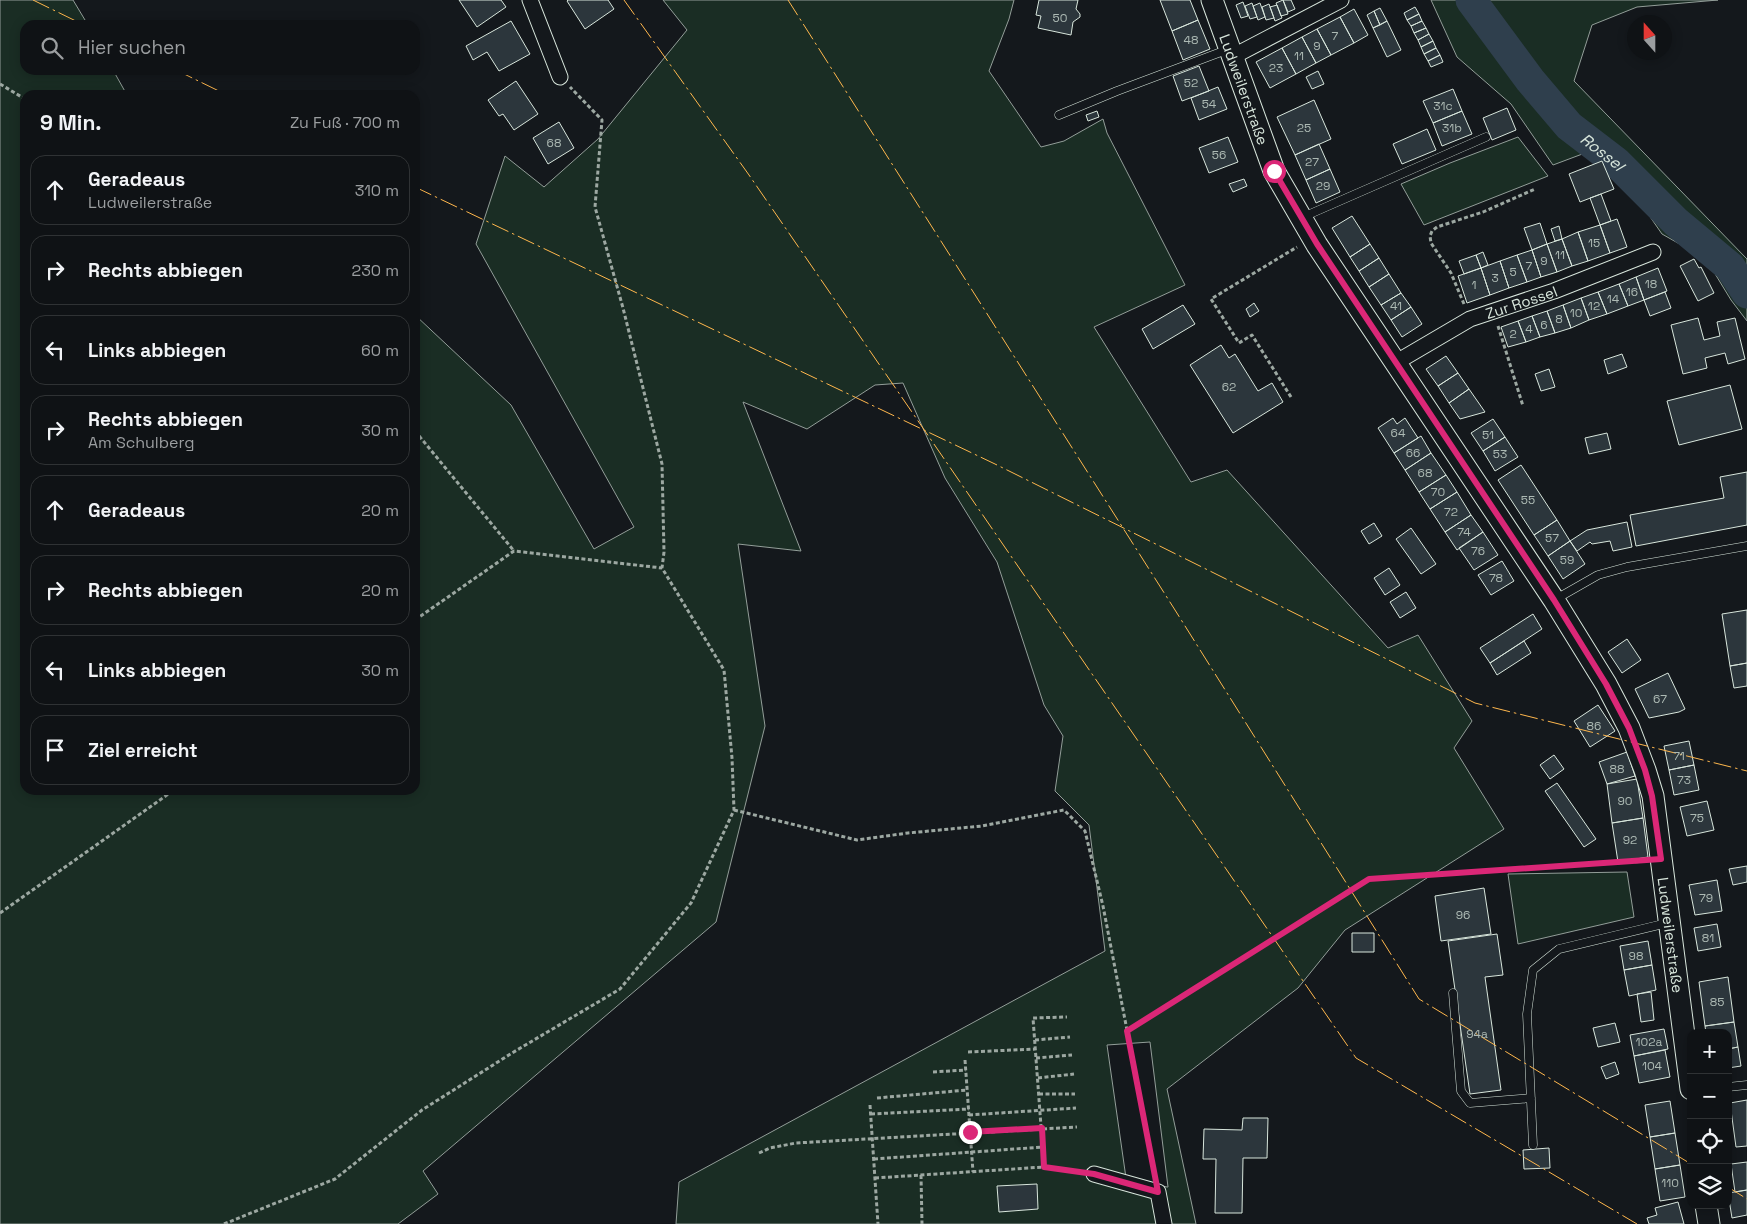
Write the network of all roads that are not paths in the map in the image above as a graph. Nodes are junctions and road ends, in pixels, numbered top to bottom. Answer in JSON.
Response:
{"nodes":[{"id":1,"x":530,"y":0,"type":"edge"},
{"id":2,"x":1212,"y":0,"type":"edge"},
{"id":3,"x":1341,"y":0,"type":"edge"},
{"id":4,"x":1230,"y":53,"type":"junction"},
{"id":5,"x":560,"y":77,"type":"road end"},
{"id":6,"x":1059,"y":115,"type":"dead end"},
{"id":7,"x":1486,"y":137,"type":"dead end"},
{"id":8,"x":1301,"y":218,"type":"junction"},
{"id":9,"x":1653,"y":252,"type":"dead end"},
{"id":10,"x":1395,"y":363,"type":"junction"},
{"id":11,"x":1747,"y":546,"type":"edge"},
{"id":12,"x":1554,"y":600,"type":"junction"},
{"id":13,"x":1668,"y":922,"type":"junction"},
{"id":14,"x":1453,"y":993,"type":"dead end"},
{"id":15,"x":1689,"y":1074,"type":"edge"},
{"id":16,"x":1747,"y":1085,"type":"edge"},
{"id":17,"x":1732,"y":1087,"type":"edge"},
{"id":18,"x":1530,"y":1098,"type":"junction"},
{"id":19,"x":1533,"y":1145,"type":"dead end"},
{"id":20,"x":1094,"y":1174,"type":"road end"},
{"id":21,"x":1707,"y":1209,"type":"edge"},
{"id":22,"x":1164,"y":1224,"type":"edge"},
{"id":23,"x":1709,"y":1224,"type":"edge"}],
"edges":[{"from":1,"to":5,"type":"street"},
{"from":2,"to":4,"type":"main road","name":"Ludweilerstraße"},
{"from":3,"to":4,"type":"street"},
{"from":4,"to":6,"type":"lane"},
{"from":4,"to":8,"type":"main road","name":"Ludweilerstraße"},
{"from":7,"to":8,"type":"lane"},
{"from":8,"to":10,"type":"main road","name":"Ludweilerstraße"},
{"from":9,"to":10,"type":"street","name":"Zur Rossel"},
{"from":10,"to":12,"type":"main road","name":"Ludweilerstraße"},
{"from":11,"to":12,"type":"lane"},
{"from":12,"to":13,"type":"main road","name":"Ludweilerstraße"},
{"from":13,"to":15,"type":"main road","name":"Ludweilerstraße"},
{"from":13,"to":18,"type":"lane"},
{"from":14,"to":18,"type":"lane"},
{"from":16,"to":17,"type":"lane"},
{"from":18,"to":19,"type":"lane"},
{"from":20,"to":22,"type":"street"},
{"from":21,"to":23,"type":"main road"}]}
